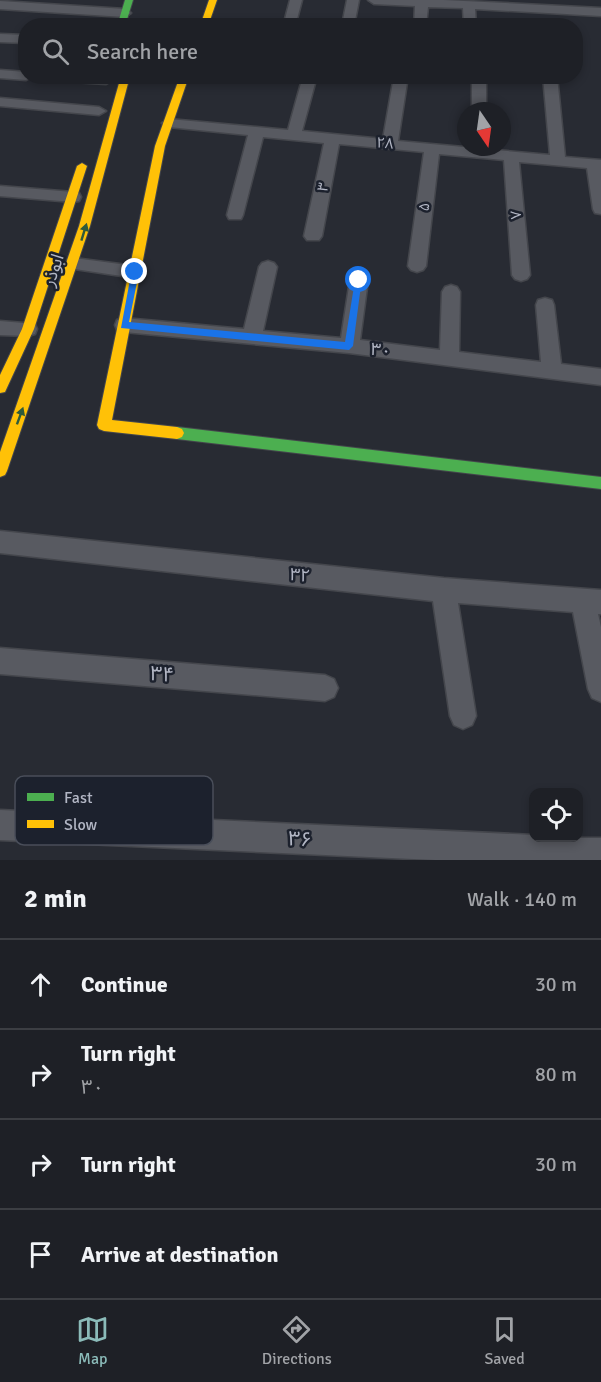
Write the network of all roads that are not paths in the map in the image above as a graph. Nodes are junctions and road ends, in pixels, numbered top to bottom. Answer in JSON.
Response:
{"nodes":[{"id":1,"x":213,"y":0,"type":"edge"},
{"id":2,"x":297,"y":0,"type":"edge"},
{"id":3,"x":352,"y":0,"type":"edge"},
{"id":4,"x":374,"y":0,"type":"edge"},
{"id":5,"x":422,"y":1,"type":"edge"},
{"id":6,"x":0,"y":5,"type":"edge"},
{"id":7,"x":469,"y":5,"type":"junction"},
{"id":8,"x":537,"y":9,"type":"junction"},
{"id":9,"x":601,"y":12,"type":"edge"},
{"id":10,"x":125,"y":13,"type":"edge"},
{"id":11,"x":207,"y":18,"type":"edge"},
{"id":12,"x":291,"y":18,"type":"edge"},
{"id":13,"x":349,"y":18,"type":"edge"},
{"id":14,"x":421,"y":18,"type":"edge"},
{"id":15,"x":470,"y":18,"type":"edge"},
{"id":16,"x":538,"y":18,"type":"edge"},
{"id":17,"x":0,"y":38,"type":"edge"},
{"id":18,"x":18,"y":39,"type":"edge"},
{"id":19,"x":0,"y":74,"type":"edge"},
{"id":20,"x":18,"y":75,"type":"edge"},
{"id":21,"x":65,"y":84,"type":"edge"},
{"id":22,"x":125,"y":84,"type":"edge"},
{"id":23,"x":182,"y":84,"type":"edge"},
{"id":24,"x":308,"y":84,"type":"edge"},
{"id":25,"x":400,"y":84,"type":"edge"},
{"id":26,"x":479,"y":84,"type":"edge"},
{"id":27,"x":551,"y":84,"type":"edge"},
{"id":28,"x":102,"y":96,"type":"edge"},
{"id":29,"x":0,"y":102,"type":"edge"},
{"id":30,"x":479,"y":102,"type":"edge"},
{"id":31,"x":169,"y":123,"type":"junction"},
{"id":32,"x":257,"y":130,"type":"junction"},
{"id":33,"x":294,"y":135,"type":"junction"},
{"id":34,"x":333,"y":138,"type":"junction"},
{"id":35,"x":390,"y":143,"type":"junction"},
{"id":36,"x":432,"y":148,"type":"junction"},
{"id":37,"x":457,"y":149,"type":"edge"},
{"id":38,"x":86,"y":154,"type":"dead end"},
{"id":39,"x":511,"y":156,"type":"joint"},
{"id":40,"x":558,"y":161,"type":"junction"},
{"id":41,"x":597,"y":164,"type":"edge"},
{"id":42,"x":0,"y":191,"type":"edge"},
{"id":43,"x":73,"y":197,"type":"junction"},
{"id":44,"x":601,"y":209,"type":"edge"},
{"id":45,"x":235,"y":215,"type":"dead end"},
{"id":46,"x":313,"y":236,"type":"dead end"},
{"id":47,"x":74,"y":264,"type":"junction"},
{"id":48,"x":417,"y":266,"type":"dead end"},
{"id":49,"x":268,"y":267,"type":"dead end"},
{"id":50,"x":135,"y":272,"type":"junction"},
{"id":51,"x":521,"y":275,"type":"dead end"},
{"id":52,"x":359,"y":280,"type":"dead end"},
{"id":53,"x":451,"y":292,"type":"dead end"},
{"id":54,"x":545,"y":304,"type":"dead end"},
{"id":55,"x":124,"y":325,"type":"junction"},
{"id":56,"x":0,"y":327,"type":"edge"},
{"id":57,"x":28,"y":329,"type":"junction"},
{"id":58,"x":252,"y":336,"type":"junction"},
{"id":59,"x":349,"y":346,"type":"junction"},
{"id":60,"x":449,"y":359,"type":"junction"},
{"id":61,"x":552,"y":370,"type":"junction"},
{"id":62,"x":601,"y":378,"type":"edge"},
{"id":63,"x":0,"y":388,"type":"edge"},
{"id":64,"x":0,"y":471,"type":"edge"},
{"id":65,"x":601,"y":483,"type":"edge"},
{"id":66,"x":0,"y":542,"type":"edge"},
{"id":67,"x":444,"y":590,"type":"junction"},
{"id":68,"x":592,"y":601,"type":"edge"},
{"id":69,"x":0,"y":661,"type":"edge"},
{"id":70,"x":325,"y":688,"type":"dead end"},
{"id":71,"x":601,"y":689,"type":"edge"},
{"id":72,"x":463,"y":716,"type":"dead end"},
{"id":73,"x":0,"y":825,"type":"edge"},
{"id":74,"x":15,"y":826,"type":"edge"},
{"id":75,"x":213,"y":835,"type":"edge"},
{"id":76,"x":601,"y":853,"type":"edge"}],
"edges":[{"from":1,"to":11,"type":"street"},
{"from":2,"to":12,"type":"street"},
{"from":3,"to":13,"type":"street"},
{"from":4,"to":5,"type":"street"},
{"from":5,"to":7,"type":"street"},
{"from":5,"to":14,"type":"street"},
{"from":6,"to":10,"type":"street"},
{"from":7,"to":8,"type":"street"},
{"from":7,"to":15,"type":"street"},
{"from":8,"to":9,"type":"street"},
{"from":8,"to":16,"type":"street"},
{"from":17,"to":18,"type":"street"},
{"from":19,"to":20,"type":"street"},
{"from":21,"to":28,"type":"street"},
{"from":47,"to":22,"type":"street","name":"ابوذر","one_way":true},
{"from":23,"to":31,"type":"street"},
{"from":24,"to":33,"type":"street"},
{"from":25,"to":35,"type":"street"},
{"from":26,"to":30,"type":"street"},
{"from":27,"to":40,"type":"street"},
{"from":28,"to":29,"type":"street"},
{"from":31,"to":32,"type":"street","name":"۲۸"},
{"from":31,"to":50,"type":"street"},
{"from":32,"to":33,"type":"street","name":"۲۸"},
{"from":32,"to":45,"type":"street"},
{"from":33,"to":34,"type":"street","name":"۲۸"},
{"from":34,"to":35,"type":"street","name":"۲۸"},
{"from":34,"to":46,"type":"street","name":"۳"},
{"from":35,"to":36,"type":"street","name":"۲۸"},
{"from":36,"to":37,"type":"street","name":"۲۸"},
{"from":36,"to":48,"type":"street","name":"۵"},
{"from":38,"to":43,"type":"street","name":"ابوذر"},
{"from":39,"to":40,"type":"street","name":"۲۸"},
{"from":39,"to":51,"type":"street","name":"۷"},
{"from":40,"to":41,"type":"street","name":"۲۸"},
{"from":41,"to":44,"type":"street"},
{"from":42,"to":43,"type":"street"},
{"from":43,"to":57,"type":"street","name":"ابوذر"},
{"from":47,"to":50,"type":"street"},
{"from":64,"to":47,"type":"street","name":"ابوذر","one_way":true},
{"from":49,"to":58,"type":"street"},
{"from":50,"to":55,"type":"street"},
{"from":52,"to":59,"type":"street"},
{"from":53,"to":60,"type":"street"},
{"from":54,"to":61,"type":"street"},
{"from":55,"to":58,"type":"street","name":"۳۰"},
{"from":55,"to":65,"type":"street"},
{"from":56,"to":57,"type":"street"},
{"from":57,"to":63,"type":"street","name":"ابوذر"},
{"from":58,"to":59,"type":"street","name":"۳۰"},
{"from":59,"to":60,"type":"street","name":"۳۰"},
{"from":60,"to":61,"type":"street","name":"۳۰"},
{"from":61,"to":62,"type":"street","name":"۳۰"},
{"from":66,"to":67,"type":"street","name":"۳۲"},
{"from":67,"to":68,"type":"street","name":"۳۲"},
{"from":67,"to":72,"type":"street"},
{"from":68,"to":71,"type":"street"},
{"from":69,"to":70,"type":"street","name":"۳۴"},
{"from":73,"to":74,"type":"street","name":"۳۶"},
{"from":75,"to":76,"type":"street","name":"۳۶"}]}
